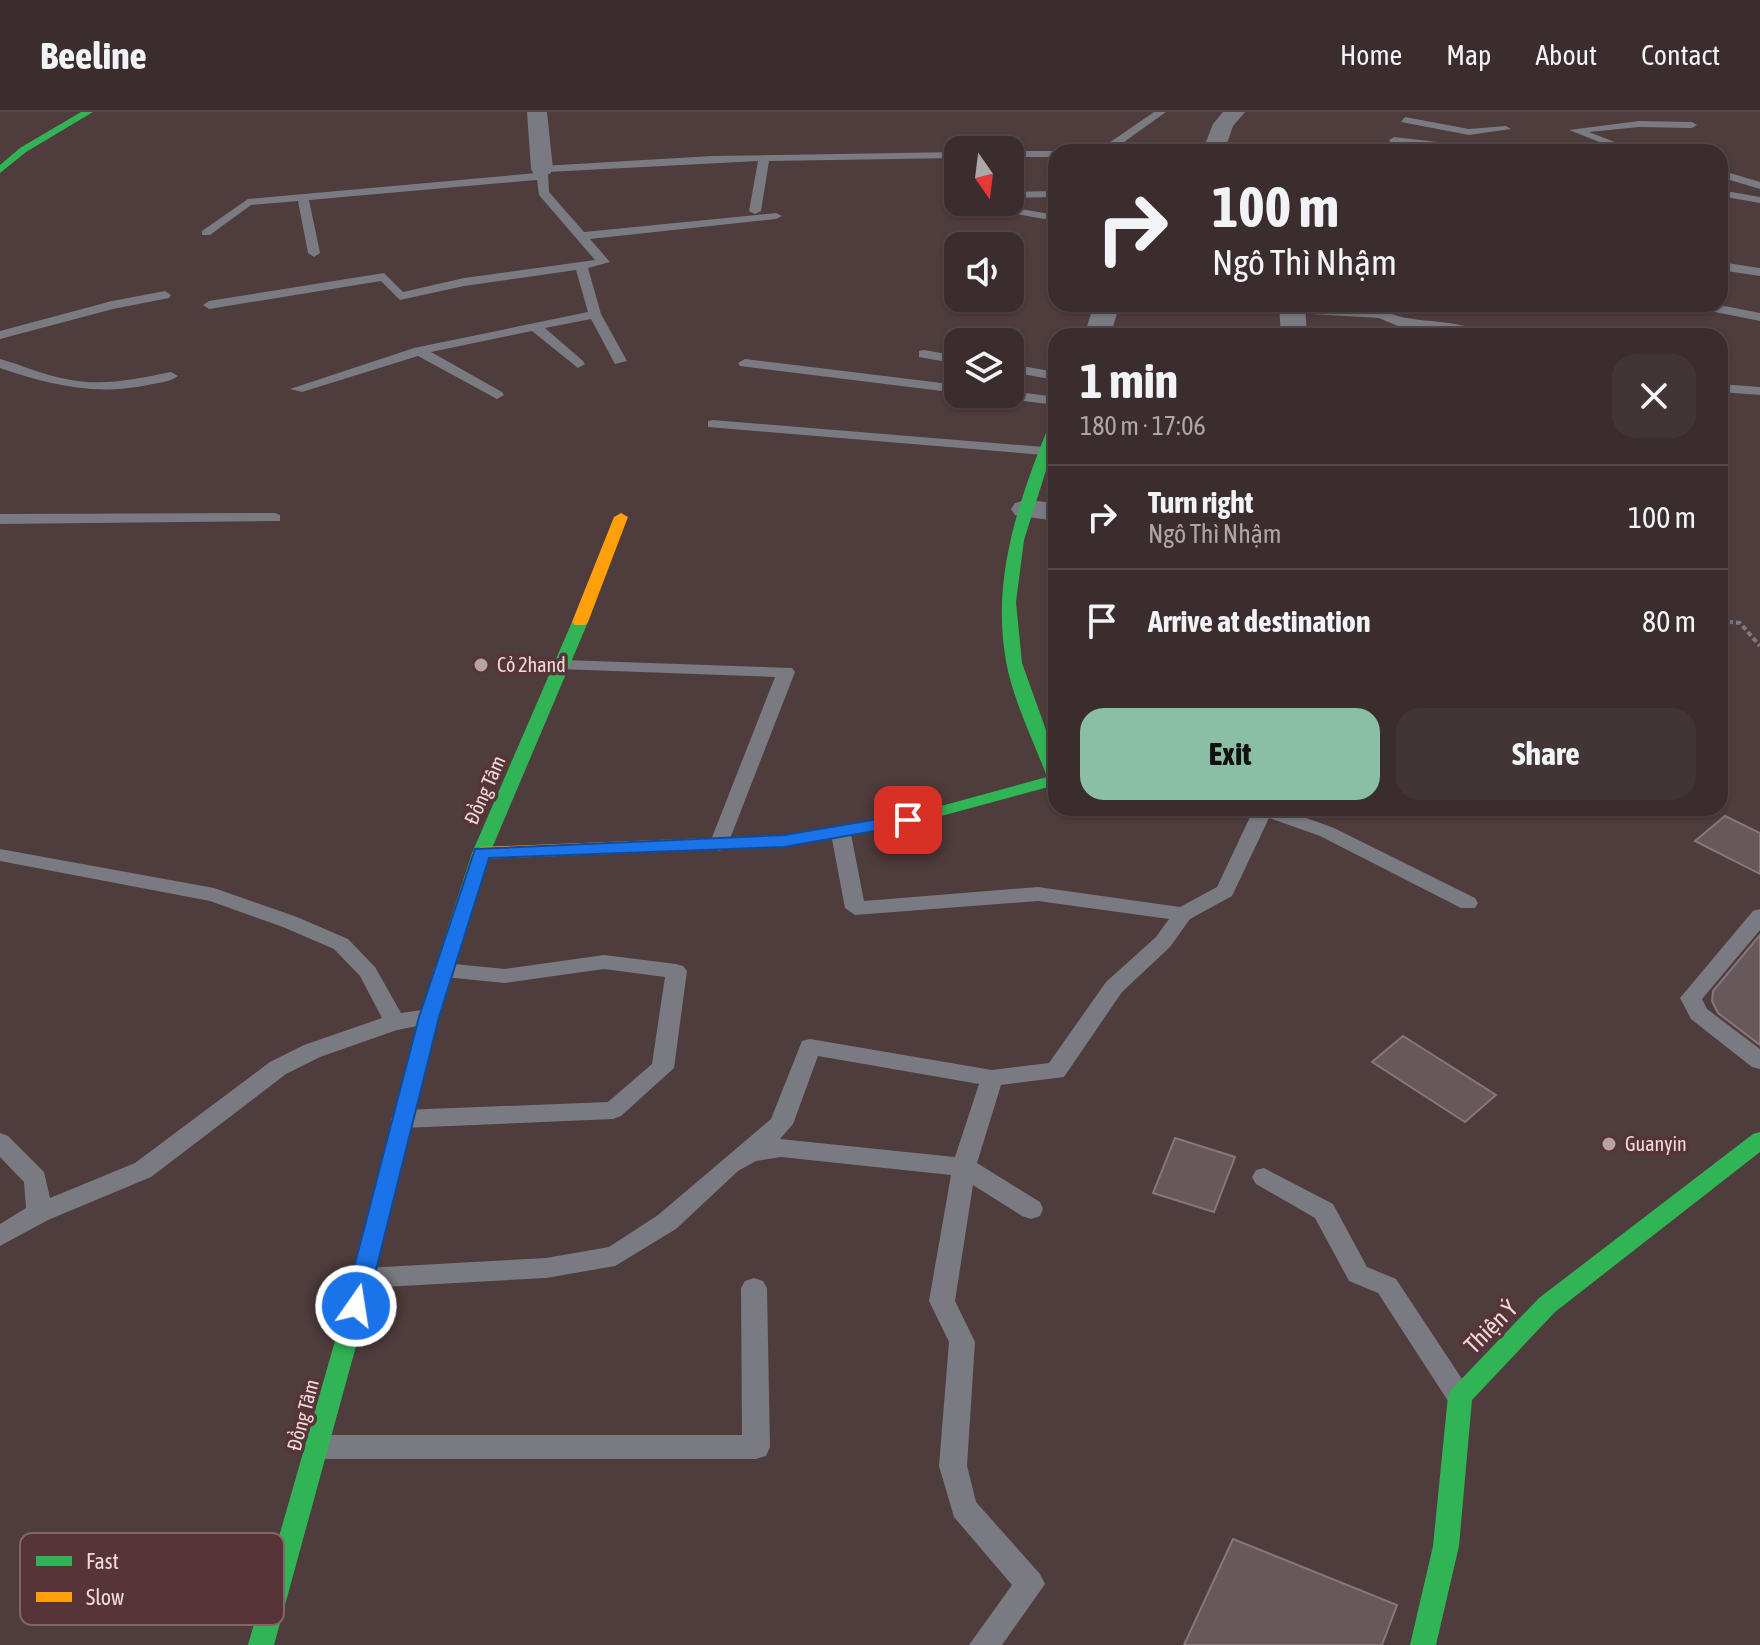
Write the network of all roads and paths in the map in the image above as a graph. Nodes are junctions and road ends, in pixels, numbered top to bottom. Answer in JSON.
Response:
{"nodes":[{"id":1,"x":88,"y":112,"type":"edge"},
{"id":2,"x":537,"y":112,"type":"edge"},
{"id":3,"x":1161,"y":112,"type":"edge"},
{"id":4,"x":1235,"y":112,"type":"edge"},
{"id":5,"x":1409,"y":116,"type":"edge"},
{"id":6,"x":1692,"y":125,"type":"dead end"},
{"id":7,"x":1506,"y":129,"type":"dead end"},
{"id":8,"x":1394,"y":140,"type":"junction"},
{"id":9,"x":1114,"y":144,"type":"edge"},
{"id":10,"x":1216,"y":144,"type":"edge"},
{"id":11,"x":1392,"y":144,"type":"edge"},
{"id":12,"x":1429,"y":144,"type":"edge"},
{"id":13,"x":1613,"y":144,"type":"edge"},
{"id":14,"x":1024,"y":154,"type":"edge"},
{"id":15,"x":1048,"y":154,"type":"edge"},
{"id":16,"x":944,"y":155,"type":"edge"},
{"id":17,"x":764,"y":158,"type":"junction"},
{"id":18,"x":0,"y":170,"type":"edge"},
{"id":19,"x":542,"y":172,"type":"junction"},
{"id":20,"x":1728,"y":176,"type":"edge"},
{"id":21,"x":1760,"y":186,"type":"edge"},
{"id":22,"x":1048,"y":194,"type":"edge"},
{"id":23,"x":1728,"y":194,"type":"edge"},
{"id":24,"x":1024,"y":195,"type":"edge"},
{"id":25,"x":303,"y":197,"type":"junction"},
{"id":26,"x":1760,"y":200,"type":"edge"},
{"id":27,"x":755,"y":211,"type":"dead end"},
{"id":28,"x":1024,"y":213,"type":"edge"},
{"id":29,"x":776,"y":216,"type":"dead end"},
{"id":30,"x":1048,"y":217,"type":"edge"},
{"id":31,"x":206,"y":233,"type":"dead end"},
{"id":32,"x":583,"y":236,"type":"junction"},
{"id":33,"x":314,"y":253,"type":"dead end"},
{"id":34,"x":581,"y":264,"type":"junction"},
{"id":35,"x":1728,"y":267,"type":"edge"},
{"id":36,"x":1760,"y":272,"type":"edge"},
{"id":37,"x":165,"y":295,"type":"dead end"},
{"id":38,"x":209,"y":305,"type":"dead end"},
{"id":39,"x":1728,"y":311,"type":"edge"},
{"id":40,"x":1385,"y":312,"type":"edge"},
{"id":41,"x":595,"y":314,"type":"junction"},
{"id":42,"x":1760,"y":317,"type":"edge"},
{"id":43,"x":533,"y":325,"type":"junction"},
{"id":44,"x":1450,"y":328,"type":"edge"},
{"id":45,"x":0,"y":335,"type":"edge"},
{"id":46,"x":419,"y":351,"type":"junction"},
{"id":47,"x":924,"y":354,"type":"dead end"},
{"id":48,"x":944,"y":358,"type":"edge"},
{"id":49,"x":620,"y":361,"type":"dead end"},
{"id":50,"x":0,"y":363,"type":"edge"},
{"id":51,"x":745,"y":363,"type":"dead end"},
{"id":52,"x":578,"y":364,"type":"dead end"},
{"id":53,"x":1024,"y":370,"type":"edge"},
{"id":54,"x":1048,"y":375,"type":"edge"},
{"id":55,"x":171,"y":376,"type":"dead end"},
{"id":56,"x":944,"y":387,"type":"edge"},
{"id":57,"x":297,"y":389,"type":"dead end"},
{"id":58,"x":1728,"y":389,"type":"edge"},
{"id":59,"x":1760,"y":391,"type":"edge"},
{"id":60,"x":497,"y":395,"type":"dead end"},
{"id":61,"x":1024,"y":397,"type":"edge"},
{"id":62,"x":1048,"y":400,"type":"edge"},
{"id":63,"x":713,"y":424,"type":"dead end"},
{"id":64,"x":1048,"y":442,"type":"edge"},
{"id":65,"x":1044,"y":451,"type":"junction"},
{"id":66,"x":1041,"y":511,"type":"edge"},
{"id":67,"x":621,"y":517,"type":"dead end"},
{"id":68,"x":275,"y":518,"type":"dead end"},
{"id":69,"x":0,"y":519,"type":"edge"},
{"id":70,"x":1728,"y":622,"type":"edge"},
{"id":71,"x":1760,"y":646,"type":"edge"},
{"id":72,"x":564,"y":665,"type":"junction"},
{"id":73,"x":1048,"y":758,"type":"edge"},
{"id":74,"x":1048,"y":782,"type":"edge"},
{"id":75,"x":1261,"y":816,"type":"edge"},
{"id":76,"x":1282,"y":816,"type":"edge"},
{"id":77,"x":841,"y":834,"type":"junction"},
{"id":78,"x":719,"y":845,"type":"junction"},
{"id":79,"x":481,"y":853,"type":"junction"},
{"id":80,"x":0,"y":855,"type":"edge"},
{"id":81,"x":1468,"y":903,"type":"dead end"},
{"id":82,"x":1183,"y":914,"type":"junction"},
{"id":83,"x":1760,"y":916,"type":"edge"},
{"id":84,"x":444,"y":970,"type":"junction"},
{"id":85,"x":429,"y":1017,"type":"junction"},
{"id":86,"x":395,"y":1022,"type":"junction"},
{"id":87,"x":1760,"y":1061,"type":"edge"},
{"id":88,"x":992,"y":1078,"type":"junction"},
{"id":89,"x":403,"y":1119,"type":"junction"},
{"id":90,"x":1760,"y":1140,"type":"edge"},
{"id":91,"x":0,"y":1142,"type":"edge"},
{"id":92,"x":751,"y":1153,"type":"junction"},
{"id":93,"x":964,"y":1167,"type":"junction"},
{"id":94,"x":1264,"y":1177,"type":"dead end"},
{"id":95,"x":1031,"y":1209,"type":"dead end"},
{"id":96,"x":39,"y":1213,"type":"junction"},
{"id":97,"x":0,"y":1236,"type":"edge"},
{"id":98,"x":362,"y":1279,"type":"junction"},
{"id":99,"x":754,"y":1288,"type":"dead end"},
{"id":100,"x":1460,"y":1396,"type":"junction"},
{"id":101,"x":317,"y":1447,"type":"junction"},
{"id":102,"x":284,"y":1564,"type":"edge"},
{"id":103,"x":267,"y":1625,"type":"edge"},
{"id":104,"x":261,"y":1645,"type":"edge"},
{"id":105,"x":984,"y":1645,"type":"edge"},
{"id":106,"x":1423,"y":1645,"type":"edge"}],
"edges":[{"from":1,"to":18,"type":"street"},
{"from":2,"to":19,"type":"street"},
{"from":3,"to":9,"type":"lane"},
{"from":4,"to":10,"type":"street"},
{"from":5,"to":7,"type":"lane"},
{"from":5,"to":8,"type":"lane"},
{"from":6,"to":13,"type":"lane"},
{"from":8,"to":11,"type":"lane"},
{"from":8,"to":12,"type":"lane"},
{"from":14,"to":15,"type":"lane"},
{"from":16,"to":17,"type":"lane"},
{"from":17,"to":19,"type":"lane"},
{"from":17,"to":27,"type":"lane"},
{"from":19,"to":25,"type":"lane"},
{"from":19,"to":32,"type":"lane"},
{"from":20,"to":21,"type":"lane"},
{"from":22,"to":24,"type":"lane"},
{"from":23,"to":26,"type":"lane"},
{"from":25,"to":31,"type":"lane"},
{"from":25,"to":33,"type":"lane"},
{"from":28,"to":30,"type":"lane"},
{"from":29,"to":32,"type":"lane"},
{"from":32,"to":34,"type":"lane"},
{"from":34,"to":38,"type":"lane"},
{"from":34,"to":41,"type":"lane"},
{"from":35,"to":36,"type":"lane"},
{"from":37,"to":45,"type":"lane"},
{"from":39,"to":42,"type":"lane"},
{"from":40,"to":44,"type":"lane"},
{"from":41,"to":43,"type":"lane"},
{"from":41,"to":49,"type":"lane"},
{"from":43,"to":46,"type":"lane"},
{"from":43,"to":52,"type":"lane"},
{"from":46,"to":57,"type":"lane"},
{"from":46,"to":60,"type":"lane"},
{"from":47,"to":48,"type":"lane"},
{"from":50,"to":55,"type":"lane"},
{"from":51,"to":56,"type":"lane"},
{"from":53,"to":54,"type":"lane"},
{"from":58,"to":59,"type":"lane"},
{"from":61,"to":62,"type":"lane"},
{"from":63,"to":65,"type":"lane"},
{"from":64,"to":65,"type":"street"},
{"from":65,"to":66,"type":"street"},
{"from":66,"to":73,"type":"street"},
{"from":67,"to":72,"type":"street","name":"Đồng Tâm"},
{"from":68,"to":69,"type":"lane"},
{"from":70,"to":71,"type":"path"},
{"from":72,"to":78,"type":"lane"},
{"from":72,"to":79,"type":"street","name":"Đồng Tâm"},
{"from":74,"to":77,"type":"street"},
{"from":75,"to":82,"type":"lane"},
{"from":76,"to":81,"type":"lane"},
{"from":77,"to":78,"type":"street"},
{"from":77,"to":82,"type":"lane"},
{"from":78,"to":79,"type":"street"},
{"from":79,"to":84,"type":"street","name":"Đồng Tâm"},
{"from":80,"to":86,"type":"lane"},
{"from":82,"to":88,"type":"lane"},
{"from":83,"to":87,"type":"lane"},
{"from":84,"to":85,"type":"street","name":"Đồng Tâm"},
{"from":84,"to":89,"type":"lane"},
{"from":85,"to":86,"type":"lane"},
{"from":85,"to":89,"type":"street","name":"Đồng Tâm"},
{"from":86,"to":96,"type":"lane"},
{"from":88,"to":92,"type":"lane"},
{"from":88,"to":93,"type":"lane"},
{"from":89,"to":98,"type":"street","name":"Đồng Tâm"},
{"from":90,"to":100,"type":"street","name":"Thiện Ý"},
{"from":91,"to":96,"type":"lane"},
{"from":92,"to":93,"type":"lane"},
{"from":92,"to":98,"type":"lane"},
{"from":93,"to":95,"type":"lane"},
{"from":93,"to":105,"type":"lane"},
{"from":94,"to":100,"type":"lane"},
{"from":96,"to":97,"type":"lane"},
{"from":98,"to":101,"type":"street","name":"Đồng Tâm"},
{"from":99,"to":101,"type":"lane"},
{"from":100,"to":106,"type":"street"},
{"from":101,"to":102,"type":"street","name":"Đồng Tâm"},
{"from":103,"to":104,"type":"street","name":"Đồng Tâm"}]}
